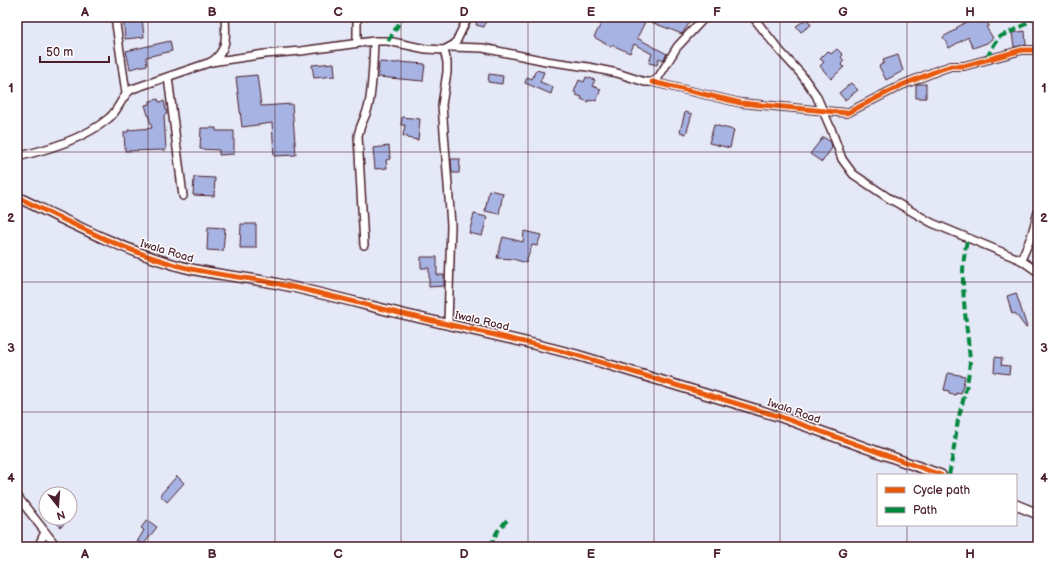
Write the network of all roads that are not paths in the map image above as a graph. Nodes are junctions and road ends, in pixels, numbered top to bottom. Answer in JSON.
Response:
{"nodes":[{"id":1,"x":115,"y":17,"type":"edge"},
{"id":2,"x":225,"y":17,"type":"edge"},
{"id":3,"x":357,"y":17,"type":"edge"},
{"id":4,"x":468,"y":17,"type":"edge"},
{"id":5,"x":705,"y":17,"type":"edge"},
{"id":6,"x":753,"y":17,"type":"edge"},
{"id":7,"x":374,"y":41,"type":"junction"},
{"id":8,"x":357,"y":43,"type":"junction"},
{"id":9,"x":448,"y":48,"type":"junction"},
{"id":10,"x":1038,"y":50,"type":"edge"},
{"id":11,"x":211,"y":62,"type":"junction"},
{"id":12,"x":168,"y":77,"type":"junction"},
{"id":13,"x":652,"y":82,"type":"junction"},
{"id":14,"x":126,"y":93,"type":"junction"},
{"id":15,"x":824,"y":111,"type":"junction"},
{"id":16,"x":17,"y":157,"type":"edge"},
{"id":17,"x":183,"y":196,"type":"dead end"},
{"id":18,"x":17,"y":197,"type":"edge"},
{"id":19,"x":1038,"y":212,"type":"edge"},
{"id":20,"x":364,"y":245,"type":"dead end"},
{"id":21,"x":1021,"y":260,"type":"junction"},
{"id":22,"x":1038,"y":272,"type":"edge"},
{"id":23,"x":448,"y":324,"type":"junction"},
{"id":24,"x":938,"y":474,"type":"edge"},
{"id":25,"x":17,"y":496,"type":"edge"},
{"id":26,"x":1017,"y":505,"type":"edge"},
{"id":27,"x":1038,"y":514,"type":"edge"},
{"id":28,"x":45,"y":532,"type":"junction"},
{"id":29,"x":38,"y":547,"type":"edge"},
{"id":30,"x":57,"y":547,"type":"edge"}],
"edges":[{"from":1,"to":14,"type":"street"},
{"from":2,"to":11,"type":"street"},
{"from":3,"to":8,"type":"street"},
{"from":4,"to":9,"type":"street"},
{"from":5,"to":13,"type":"street"},
{"from":6,"to":15,"type":"street"},
{"from":7,"to":8,"type":"street"},
{"from":7,"to":9,"type":"street"},
{"from":7,"to":20,"type":"street"},
{"from":8,"to":11,"type":"street"},
{"from":9,"to":13,"type":"street"},
{"from":9,"to":23,"type":"street"},
{"from":10,"to":15,"type":"street"},
{"from":11,"to":12,"type":"street"},
{"from":12,"to":14,"type":"street"},
{"from":12,"to":17,"type":"street"},
{"from":13,"to":15,"type":"street"},
{"from":14,"to":16,"type":"street"},
{"from":15,"to":21,"type":"street"},
{"from":18,"to":23,"type":"street","name":"Iwala Road"},
{"from":19,"to":21,"type":"street"},
{"from":21,"to":22,"type":"street"},
{"from":23,"to":24,"type":"street","name":"Iwala Road"},
{"from":25,"to":28,"type":"street"},
{"from":26,"to":27,"type":"street"},
{"from":28,"to":29,"type":"street"},
{"from":28,"to":30,"type":"street"}]}
